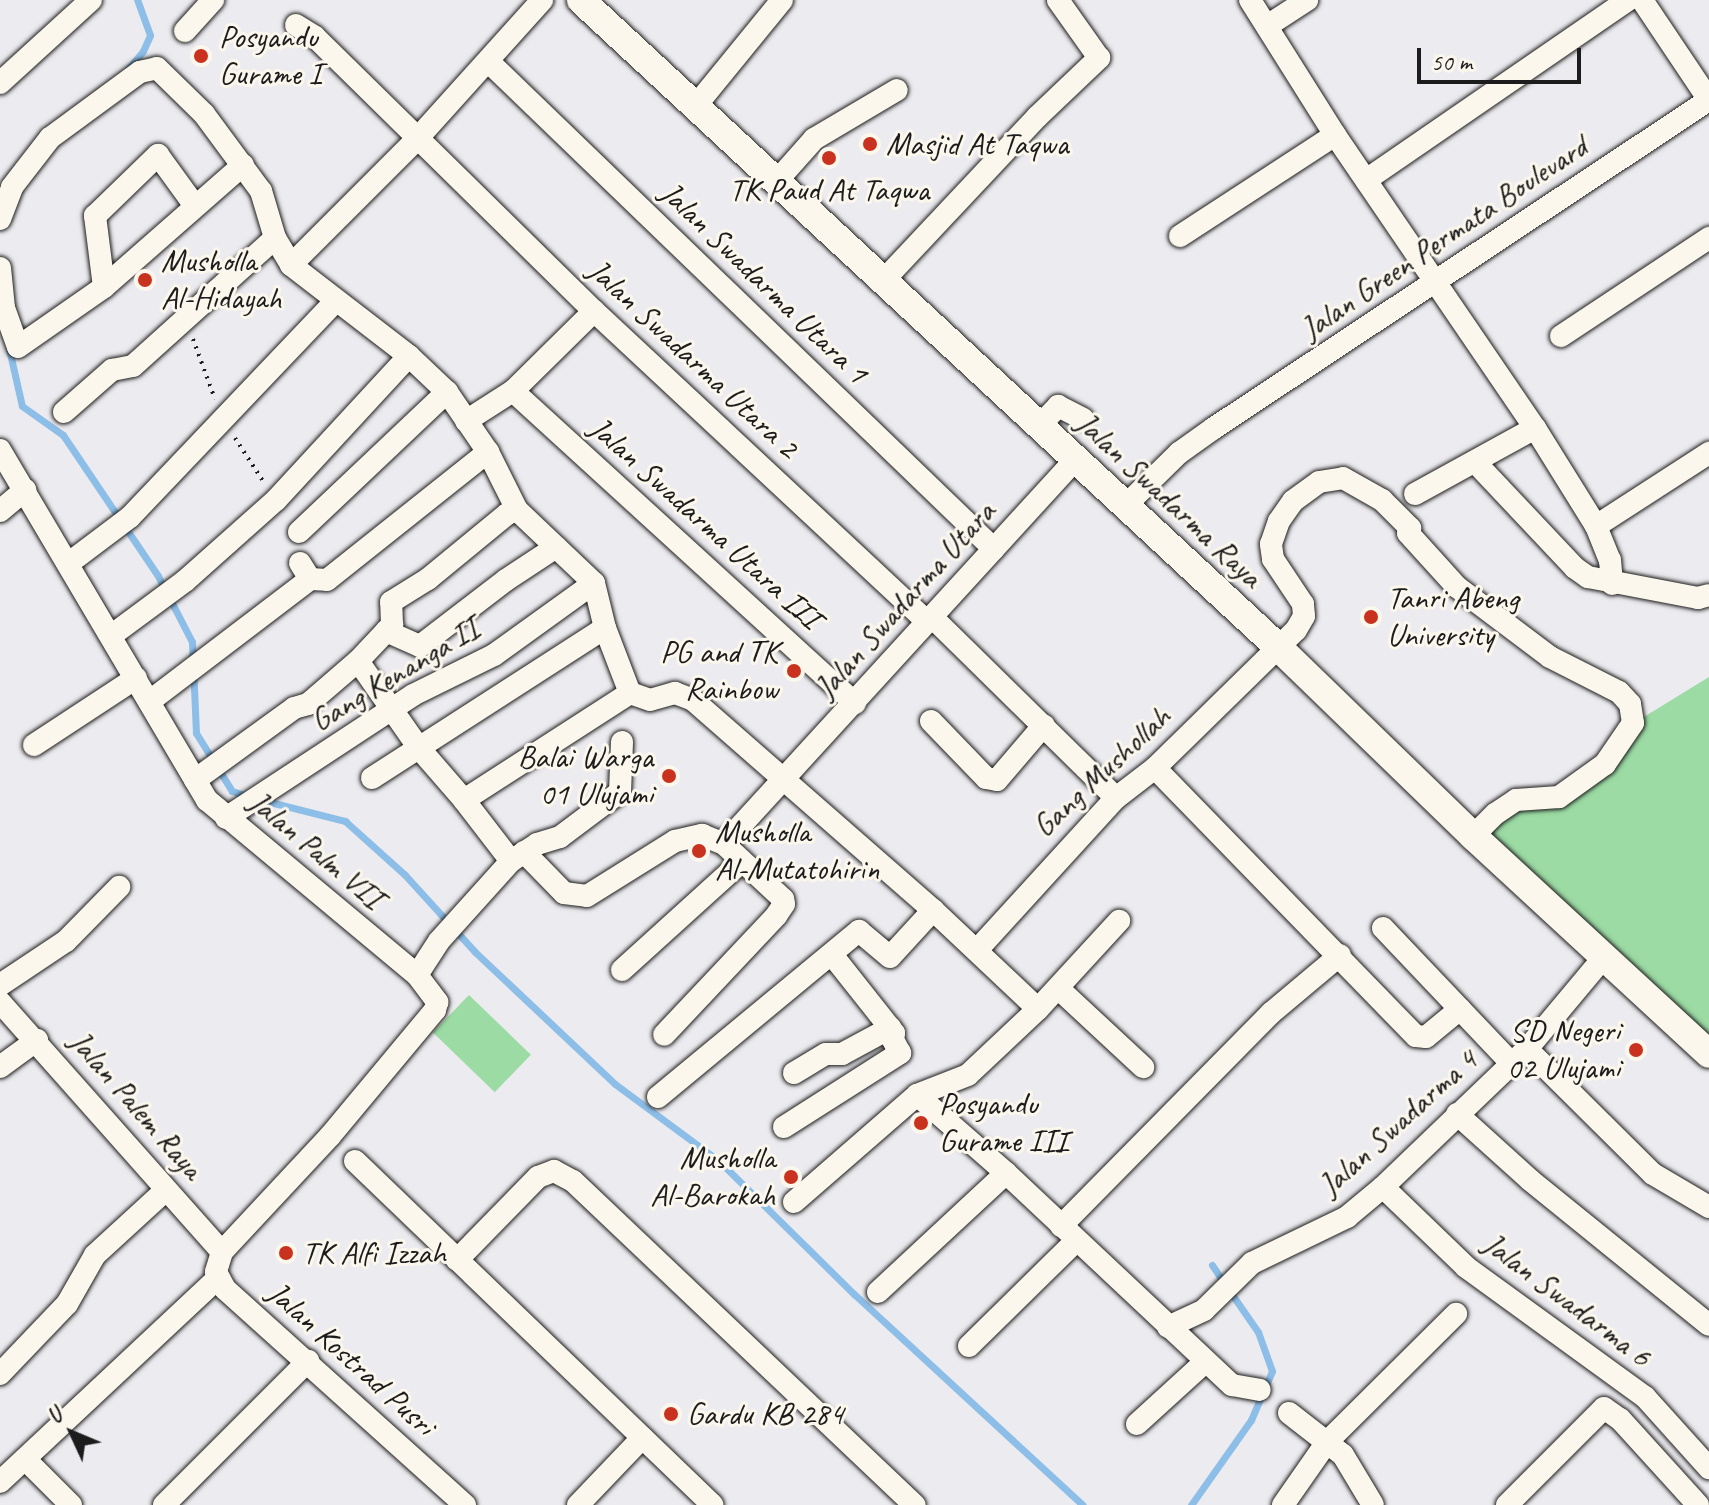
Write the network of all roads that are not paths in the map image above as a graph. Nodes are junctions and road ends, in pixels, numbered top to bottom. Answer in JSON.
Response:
{"nodes":[{"id":1,"x":91,"y":0,"type":"edge"},
{"id":2,"x":213,"y":0,"type":"edge"},
{"id":3,"x":542,"y":0,"type":"edge"},
{"id":4,"x":581,"y":0,"type":"edge"},
{"id":5,"x":782,"y":0,"type":"edge"},
{"id":6,"x":1058,"y":0,"type":"edge"},
{"id":7,"x":1250,"y":0,"type":"edge"},
{"id":8,"x":1307,"y":0,"type":"edge"},
{"id":9,"x":1628,"y":0,"type":"edge"},
{"id":10,"x":1642,"y":0,"type":"edge"},
{"id":11,"x":296,"y":25,"type":"dead end"},
{"id":12,"x":1267,"y":26,"type":"junction"},
{"id":13,"x":185,"y":31,"type":"dead end"},
{"id":14,"x":490,"y":63,"type":"junction"},
{"id":15,"x":0,"y":83,"type":"edge"},
{"id":16,"x":897,"y":90,"type":"dead end"},
{"id":17,"x":1709,"y":100,"type":"edge"},
{"id":18,"x":694,"y":108,"type":"junction"},
{"id":19,"x":1335,"y":135,"type":"junction"},
{"id":20,"x":417,"y":139,"type":"junction"},
{"id":21,"x":243,"y":165,"type":"junction"},
{"id":22,"x":1366,"y":180,"type":"junction"},
{"id":23,"x":775,"y":183,"type":"junction"},
{"id":24,"x":195,"y":206,"type":"junction"},
{"id":25,"x":0,"y":219,"type":"edge"},
{"id":26,"x":1180,"y":236,"type":"dead end"},
{"id":27,"x":275,"y":238,"type":"junction"},
{"id":28,"x":1709,"y":238,"type":"edge"},
{"id":29,"x":291,"y":265,"type":"junction"},
{"id":30,"x":0,"y":268,"type":"edge"},
{"id":31,"x":883,"y":281,"type":"junction"},
{"id":32,"x":1435,"y":284,"type":"junction"},
{"id":33,"x":104,"y":287,"type":"junction"},
{"id":34,"x":336,"y":301,"type":"junction"},
{"id":35,"x":594,"y":311,"type":"junction"},
{"id":36,"x":1561,"y":336,"type":"dead end"},
{"id":37,"x":409,"y":356,"type":"junction"},
{"id":38,"x":513,"y":391,"type":"junction"},
{"id":39,"x":447,"y":392,"type":"junction"},
{"id":40,"x":64,"y":412,"type":"dead end"},
{"id":41,"x":1083,"y":419,"type":"dead end"},
{"id":42,"x":466,"y":421,"type":"junction"},
{"id":43,"x":1039,"y":426,"type":"junction"},
{"id":44,"x":1535,"y":428,"type":"junction"},
{"id":45,"x":0,"y":450,"type":"edge"},
{"id":46,"x":488,"y":452,"type":"junction"},
{"id":47,"x":1709,"y":453,"type":"edge"},
{"id":48,"x":1075,"y":460,"type":"junction"},
{"id":49,"x":1476,"y":463,"type":"junction"},
{"id":50,"x":25,"y":490,"type":"junction"},
{"id":51,"x":1415,"y":494,"type":"dead end"},
{"id":52,"x":517,"y":510,"type":"junction"},
{"id":53,"x":0,"y":511,"type":"edge"},
{"id":54,"x":1130,"y":511,"type":"junction"},
{"id":55,"x":1596,"y":526,"type":"junction"},
{"id":56,"x":299,"y":532,"type":"dead end"},
{"id":57,"x":556,"y":547,"type":"junction"},
{"id":58,"x":994,"y":549,"type":"junction"},
{"id":59,"x":69,"y":563,"type":"junction"},
{"id":60,"x":594,"y":583,"type":"junction"},
{"id":61,"x":1612,"y":584,"type":"junction"},
{"id":62,"x":1709,"y":595,"type":"edge"},
{"id":63,"x":930,"y":620,"type":"junction"},
{"id":64,"x":605,"y":628,"type":"junction"},
{"id":65,"x":386,"y":631,"type":"junction"},
{"id":66,"x":112,"y":635,"type":"junction"},
{"id":67,"x":1278,"y":647,"type":"junction"},
{"id":68,"x":358,"y":661,"type":"junction"},
{"id":69,"x":136,"y":678,"type":"junction"},
{"id":70,"x":630,"y":693,"type":"junction"},
{"id":71,"x":150,"y":701,"type":"junction"},
{"id":72,"x":855,"y":703,"type":"junction"},
{"id":73,"x":393,"y":709,"type":"junction"},
{"id":74,"x":931,"y":721,"type":"dead end"},
{"id":75,"x":1044,"y":725,"type":"junction"},
{"id":76,"x":622,"y":742,"type":"dead end"},
{"id":77,"x":34,"y":745,"type":"dead end"},
{"id":78,"x":419,"y":748,"type":"junction"},
{"id":79,"x":1155,"y":768,"type":"junction"},
{"id":80,"x":201,"y":777,"type":"junction"},
{"id":81,"x":372,"y":778,"type":"dead end"},
{"id":82,"x":784,"y":783,"type":"junction"},
{"id":83,"x":1116,"y":798,"type":"junction"},
{"id":84,"x":464,"y":800,"type":"junction"},
{"id":85,"x":232,"y":814,"type":"junction"},
{"id":86,"x":1473,"y":836,"type":"junction"},
{"id":87,"x":724,"y":844,"type":"junction"},
{"id":88,"x":518,"y":856,"type":"junction"},
{"id":89,"x":742,"y":861,"type":"junction"},
{"id":90,"x":119,"y":887,"type":"dead end"},
{"id":91,"x":933,"y":910,"type":"junction"},
{"id":92,"x":1119,"y":921,"type":"dead end"},
{"id":93,"x":1383,"y":928,"type":"dead end"},
{"id":94,"x":977,"y":950,"type":"junction"},
{"id":95,"x":1340,"y":955,"type":"junction"},
{"id":96,"x":833,"y":956,"type":"junction"},
{"id":97,"x":1603,"y":958,"type":"junction"},
{"id":98,"x":622,"y":970,"type":"dead end"},
{"id":99,"x":417,"y":975,"type":"junction"},
{"id":100,"x":1059,"y":989,"type":"junction"},
{"id":101,"x":1,"y":1000,"type":"edge"},
{"id":102,"x":1038,"y":1009,"type":"junction"},
{"id":103,"x":1460,"y":1009,"type":"junction"},
{"id":104,"x":890,"y":1028,"type":"junction"},
{"id":105,"x":664,"y":1035,"type":"dead end"},
{"id":106,"x":37,"y":1040,"type":"junction"},
{"id":107,"x":1709,"y":1054,"type":"edge"},
{"id":108,"x":1519,"y":1056,"type":"junction"},
{"id":109,"x":0,"y":1067,"type":"edge"},
{"id":110,"x":1143,"y":1067,"type":"dead end"},
{"id":111,"x":794,"y":1073,"type":"dead end"},
{"id":112,"x":917,"y":1095,"type":"junction"},
{"id":113,"x":658,"y":1097,"type":"dead end"},
{"id":114,"x":1457,"y":1114,"type":"junction"},
{"id":115,"x":784,"y":1127,"type":"dead end"},
{"id":116,"x":355,"y":1161,"type":"dead end"},
{"id":117,"x":1006,"y":1173,"type":"junction"},
{"id":118,"x":1383,"y":1187,"type":"junction"},
{"id":119,"x":166,"y":1190,"type":"junction"},
{"id":120,"x":794,"y":1202,"type":"dead end"},
{"id":121,"x":1709,"y":1207,"type":"edge"},
{"id":122,"x":1069,"y":1234,"type":"junction"},
{"id":123,"x":222,"y":1252,"type":"junction"},
{"id":124,"x":457,"y":1260,"type":"junction"},
{"id":125,"x":217,"y":1279,"type":"junction"},
{"id":126,"x":878,"y":1292,"type":"dead end"},
{"id":127,"x":1456,"y":1314,"type":"dead end"},
{"id":128,"x":1709,"y":1325,"type":"edge"},
{"id":129,"x":1168,"y":1327,"type":"junction"},
{"id":130,"x":969,"y":1346,"type":"dead end"},
{"id":131,"x":5,"y":1358,"type":"edge"},
{"id":132,"x":308,"y":1361,"type":"junction"},
{"id":133,"x":1206,"y":1361,"type":"junction"},
{"id":134,"x":1260,"y":1390,"type":"dead end"},
{"id":135,"x":1289,"y":1413,"type":"dead end"},
{"id":136,"x":1137,"y":1424,"type":"dead end"},
{"id":137,"x":642,"y":1438,"type":"junction"},
{"id":138,"x":1327,"y":1442,"type":"junction"},
{"id":139,"x":25,"y":1459,"type":"junction"},
{"id":140,"x":1709,"y":1468,"type":"edge"},
{"id":141,"x":0,"y":1482,"type":"edge"},
{"id":142,"x":458,"y":1503,"type":"edge"},
{"id":143,"x":71,"y":1505,"type":"edge"},
{"id":144,"x":164,"y":1505,"type":"edge"},
{"id":145,"x":578,"y":1505,"type":"edge"},
{"id":146,"x":712,"y":1505,"type":"edge"},
{"id":147,"x":915,"y":1505,"type":"edge"},
{"id":148,"x":1283,"y":1505,"type":"edge"},
{"id":149,"x":1373,"y":1505,"type":"edge"},
{"id":150,"x":1507,"y":1505,"type":"edge"},
{"id":151,"x":1698,"y":1505,"type":"edge"}],
"edges":[{"from":1,"to":15,"type":"street"},
{"from":2,"to":13,"type":"street"},
{"from":3,"to":14,"type":"street"},
{"from":4,"to":18,"type":"main road","name":"Jalan Swadarma Raya"},
{"from":5,"to":18,"type":"street"},
{"from":6,"to":31,"type":"street"},
{"from":7,"to":12,"type":"street"},
{"from":8,"to":12,"type":"street"},
{"from":9,"to":22,"type":"street"},
{"from":10,"to":17,"type":"street"},
{"from":11,"to":20,"type":"street","name":"Jalan Swadarma Utara 2"},
{"from":12,"to":19,"type":"street"},
{"from":14,"to":20,"type":"street"},
{"from":14,"to":58,"type":"street","name":"Jalan Swadarma Utara 1"},
{"from":16,"to":23,"type":"street"},
{"from":17,"to":32,"type":"street","name":"Jalan Green Permata Boulevard"},
{"from":18,"to":23,"type":"main road","name":"Jalan Swadarma Raya"},
{"from":19,"to":22,"type":"street"},
{"from":19,"to":26,"type":"street"},
{"from":20,"to":29,"type":"street"},
{"from":20,"to":35,"type":"street","name":"Jalan Swadarma Utara 2"},
{"from":21,"to":24,"type":"street"},
{"from":21,"to":25,"type":"street"},
{"from":21,"to":27,"type":"street"},
{"from":22,"to":32,"type":"street"},
{"from":23,"to":31,"type":"main road","name":"Jalan Swadarma Raya"},
{"from":24,"to":33,"type":"street"},
{"from":24,"to":33,"type":"street"},
{"from":27,"to":29,"type":"street"},
{"from":27,"to":40,"type":"street"},
{"from":28,"to":36,"type":"street"},
{"from":29,"to":34,"type":"street"},
{"from":30,"to":33,"type":"street"},
{"from":31,"to":43,"type":"main road","name":"Jalan Swadarma Raya"},
{"from":32,"to":44,"type":"street"},
{"from":32,"to":54,"type":"street","name":"Jalan Green Permata Boulevard"},
{"from":34,"to":37,"type":"street"},
{"from":34,"to":59,"type":"street"},
{"from":35,"to":38,"type":"street"},
{"from":35,"to":63,"type":"street","name":"Jalan Swadarma Utara 2"},
{"from":37,"to":39,"type":"street"},
{"from":37,"to":66,"type":"street"},
{"from":38,"to":42,"type":"street"},
{"from":38,"to":72,"type":"street","name":"Jalan Swadarma Utara III"},
{"from":39,"to":42,"type":"street"},
{"from":39,"to":56,"type":"street"},
{"from":41,"to":43,"type":"street"},
{"from":42,"to":46,"type":"street"},
{"from":43,"to":48,"type":"main road","name":"Jalan Swadarma Raya"},
{"from":44,"to":49,"type":"street"},
{"from":44,"to":55,"type":"street"},
{"from":45,"to":50,"type":"street","name":"Jalan Palm VII"},
{"from":46,"to":52,"type":"street"},
{"from":46,"to":71,"type":"street"},
{"from":47,"to":55,"type":"street"},
{"from":48,"to":54,"type":"main road","name":"Jalan Swadarma Raya"},
{"from":48,"to":58,"type":"street","name":"Jalan Swadarma Utara"},
{"from":49,"to":51,"type":"street"},
{"from":49,"to":61,"type":"street"},
{"from":50,"to":53,"type":"street"},
{"from":50,"to":59,"type":"street","name":"Jalan Palm VII"},
{"from":52,"to":57,"type":"street"},
{"from":52,"to":65,"type":"street"},
{"from":54,"to":67,"type":"main road","name":"Jalan Swadarma Raya"},
{"from":55,"to":61,"type":"street"},
{"from":57,"to":60,"type":"street"},
{"from":57,"to":65,"type":"street"},
{"from":58,"to":63,"type":"street","name":"Jalan Swadarma Utara"},
{"from":59,"to":66,"type":"street","name":"Jalan Palm VII"},
{"from":60,"to":64,"type":"street"},
{"from":60,"to":73,"type":"street","name":"Gang Kenanga II"},
{"from":61,"to":62,"type":"street"},
{"from":63,"to":72,"type":"street","name":"Jalan Swadarma Utara"},
{"from":63,"to":75,"type":"street","name":"Jalan Swadarma Utara 2"},
{"from":64,"to":70,"type":"street"},
{"from":64,"to":78,"type":"street"},
{"from":65,"to":68,"type":"street"},
{"from":66,"to":69,"type":"street","name":"Jalan Palm VII"},
{"from":67,"to":79,"type":"street","name":"Gang Mushollah"},
{"from":67,"to":86,"type":"main road","name":"Jalan Swadarma Raya"},
{"from":67,"to":86,"type":"street","name":"Gang Mushollah"},
{"from":68,"to":73,"type":"street"},
{"from":68,"to":80,"type":"street"},
{"from":69,"to":71,"type":"street","name":"Jalan Palm VII"},
{"from":69,"to":77,"type":"street"},
{"from":70,"to":82,"type":"street"},
{"from":70,"to":84,"type":"street"},
{"from":71,"to":80,"type":"street","name":"Jalan Palm VII"},
{"from":72,"to":82,"type":"street","name":"Jalan Swadarma Utara"},
{"from":73,"to":78,"type":"street"},
{"from":73,"to":85,"type":"street","name":"Gang Kenanga II"},
{"from":74,"to":75,"type":"street"},
{"from":75,"to":83,"type":"street","name":"Jalan Swadarma Utara 2"},
{"from":76,"to":88,"type":"street"},
{"from":78,"to":81,"type":"street"},
{"from":78,"to":84,"type":"street"},
{"from":79,"to":83,"type":"street","name":"Gang Mushollah"},
{"from":79,"to":95,"type":"street"},
{"from":80,"to":85,"type":"street","name":"Jalan Palm VII"},
{"from":82,"to":87,"type":"street","name":"Jalan Swadarma Utara"},
{"from":82,"to":91,"type":"street"},
{"from":83,"to":94,"type":"street","name":"Gang Mushollah"},
{"from":84,"to":88,"type":"street"},
{"from":85,"to":99,"type":"street","name":"Jalan Palm VII"},
{"from":86,"to":97,"type":"main road","name":"Jalan Swadarma Raya"},
{"from":87,"to":88,"type":"street"},
{"from":87,"to":89,"type":"street"},
{"from":88,"to":99,"type":"street"},
{"from":89,"to":98,"type":"street"},
{"from":89,"to":105,"type":"street"},
{"from":90,"to":101,"type":"street"},
{"from":91,"to":94,"type":"street"},
{"from":91,"to":96,"type":"street"},
{"from":92,"to":100,"type":"street"},
{"from":93,"to":103,"type":"street"},
{"from":94,"to":102,"type":"street"},
{"from":95,"to":103,"type":"street"},
{"from":95,"to":122,"type":"street"},
{"from":96,"to":104,"type":"street"},
{"from":96,"to":113,"type":"street"},
{"from":97,"to":107,"type":"main road","name":"Jalan Swadarma Raya"},
{"from":97,"to":108,"type":"street","name":"Jalan Swadarma 4"},
{"from":99,"to":123,"type":"street","name":"Jalan Palm VII"},
{"from":100,"to":102,"type":"street"},
{"from":100,"to":110,"type":"street"},
{"from":101,"to":106,"type":"street","name":"Jalan Palem Raya"},
{"from":102,"to":112,"type":"street"},
{"from":103,"to":108,"type":"street"},
{"from":104,"to":111,"type":"street"},
{"from":104,"to":115,"type":"street"},
{"from":106,"to":109,"type":"street"},
{"from":106,"to":119,"type":"street","name":"Jalan Palem Raya"},
{"from":108,"to":114,"type":"street","name":"Jalan Swadarma 4"},
{"from":108,"to":121,"type":"street"},
{"from":112,"to":117,"type":"street"},
{"from":112,"to":120,"type":"street"},
{"from":114,"to":118,"type":"street","name":"Jalan Swadarma 4"},
{"from":114,"to":128,"type":"street"},
{"from":116,"to":124,"type":"street"},
{"from":117,"to":122,"type":"street"},
{"from":117,"to":126,"type":"street"},
{"from":118,"to":129,"type":"street","name":"Jalan Swadarma 4"},
{"from":118,"to":140,"type":"street","name":"Jalan Swadarma 6"},
{"from":119,"to":123,"type":"street","name":"Jalan Palem Raya"},
{"from":119,"to":131,"type":"street"},
{"from":122,"to":129,"type":"street"},
{"from":122,"to":130,"type":"street"},
{"from":123,"to":125,"type":"street"},
{"from":124,"to":137,"type":"street"},
{"from":124,"to":147,"type":"street"},
{"from":125,"to":132,"type":"street","name":"Jalan Kostrad Pusri"},
{"from":125,"to":139,"type":"street"},
{"from":127,"to":138,"type":"street"},
{"from":129,"to":133,"type":"street"},
{"from":132,"to":142,"type":"street","name":"Jalan Kostrad Pusri"},
{"from":132,"to":144,"type":"street"},
{"from":133,"to":134,"type":"street"},
{"from":133,"to":136,"type":"street"},
{"from":135,"to":138,"type":"street"},
{"from":137,"to":145,"type":"street"},
{"from":137,"to":146,"type":"street"},
{"from":138,"to":148,"type":"street"},
{"from":138,"to":149,"type":"street"},
{"from":139,"to":141,"type":"street"},
{"from":139,"to":143,"type":"street"},
{"from":150,"to":151,"type":"street"}]}
